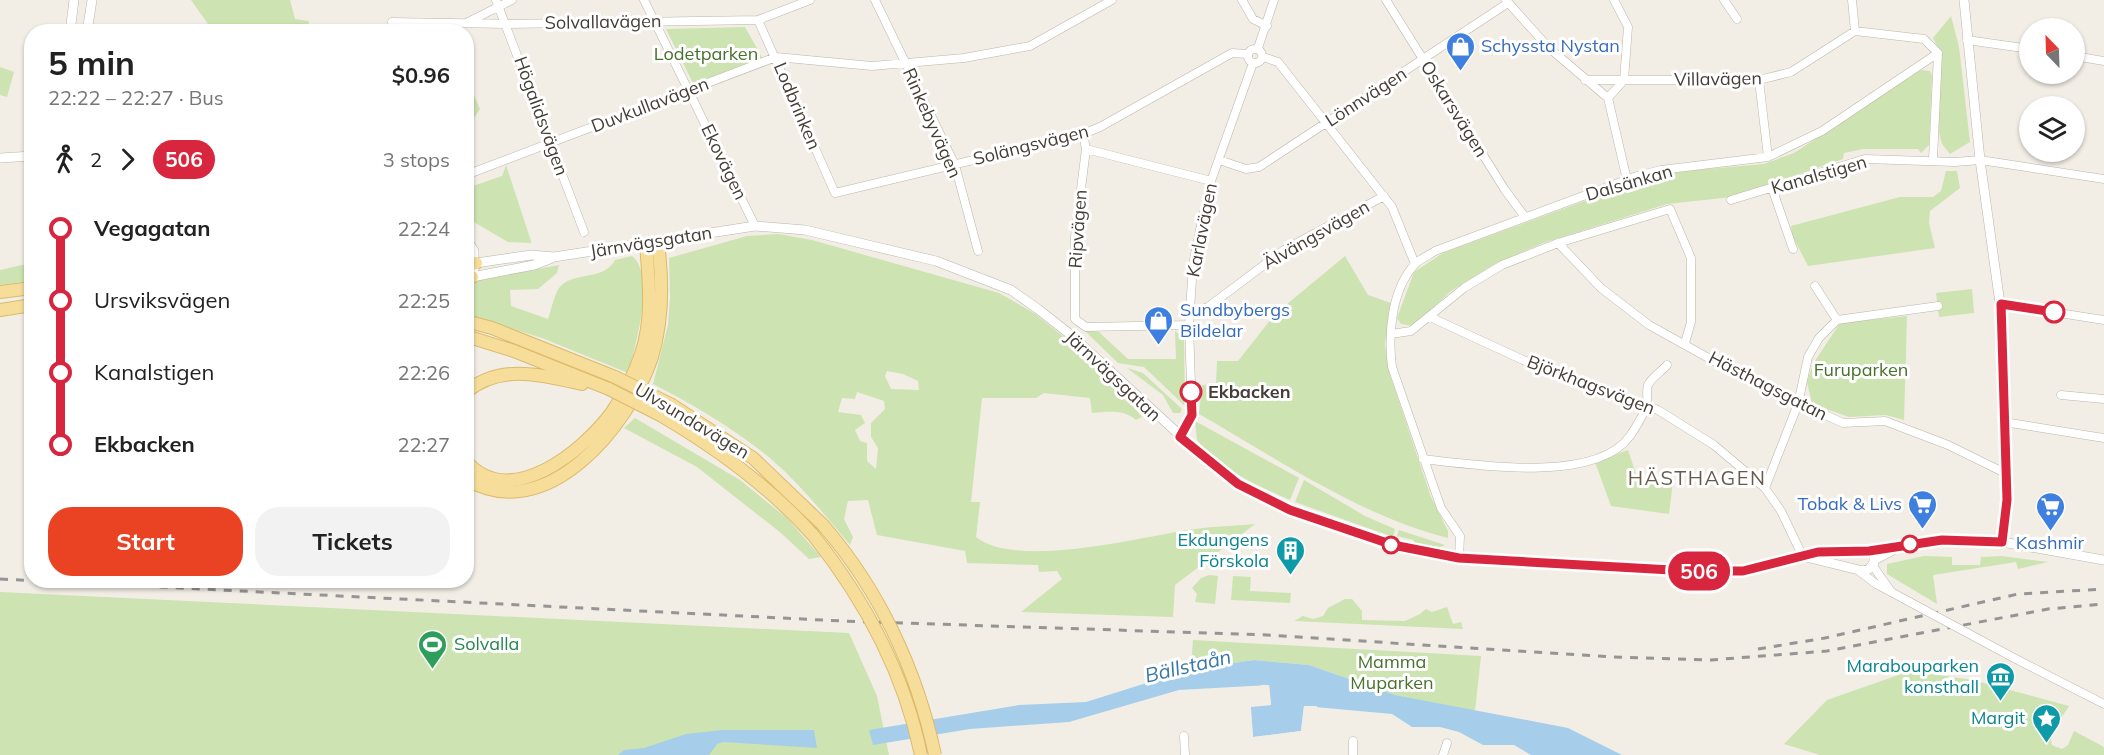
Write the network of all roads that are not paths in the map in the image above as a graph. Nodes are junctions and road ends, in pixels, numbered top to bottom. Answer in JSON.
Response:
{"nodes":[{"id":1,"x":74,"y":0,"type":"edge"},
{"id":2,"x":92,"y":0,"type":"edge"},
{"id":3,"x":513,"y":0,"type":"edge"},
{"id":4,"x":644,"y":0,"type":"edge"},
{"id":5,"x":810,"y":0,"type":"edge"},
{"id":6,"x":875,"y":0,"type":"edge"},
{"id":7,"x":1112,"y":0,"type":"edge"},
{"id":8,"x":1242,"y":0,"type":"edge"},
{"id":9,"x":1274,"y":0,"type":"edge"},
{"id":10,"x":1386,"y":0,"type":"edge"},
{"id":11,"x":1614,"y":0,"type":"edge"},
{"id":12,"x":1724,"y":0,"type":"edge"},
{"id":13,"x":1851,"y":0,"type":"edge"},
{"id":14,"x":1964,"y":0,"type":"edge"},
{"id":15,"x":1507,"y":2,"type":"edge"},
{"id":16,"x":498,"y":4,"type":"edge"},
{"id":17,"x":1737,"y":19,"type":"dead end"},
{"id":18,"x":758,"y":20,"type":"junction"},
{"id":19,"x":654,"y":21,"type":"junction"},
{"id":20,"x":392,"y":22,"type":"dead end"},
{"id":21,"x":465,"y":23,"type":"junction"},
{"id":22,"x":71,"y":24,"type":"edge"},
{"id":23,"x":88,"y":24,"type":"edge"},
{"id":24,"x":508,"y":24,"type":"junction"},
{"id":25,"x":1266,"y":26,"type":"junction"},
{"id":26,"x":1855,"y":31,"type":"junction"},
{"id":27,"x":1967,"y":40,"type":"junction"},
{"id":28,"x":1258,"y":48,"type":"junction"},
{"id":29,"x":2019,"y":48,"type":"edge"},
{"id":30,"x":1938,"y":53,"type":"junction"},
{"id":31,"x":1248,"y":54,"type":"junction"},
{"id":32,"x":776,"y":57,"type":"junction"},
{"id":33,"x":1263,"y":57,"type":"junction"},
{"id":34,"x":2085,"y":58,"type":"edge"},
{"id":35,"x":1423,"y":59,"type":"junction"},
{"id":36,"x":2104,"y":61,"type":"edge"},
{"id":37,"x":905,"y":63,"type":"junction"},
{"id":38,"x":1253,"y":63,"type":"junction"},
{"id":39,"x":1585,"y":80,"type":"junction"},
{"id":40,"x":1624,"y":80,"type":"junction"},
{"id":41,"x":1759,"y":80,"type":"junction"},
{"id":42,"x":689,"y":91,"type":"junction"},
{"id":43,"x":1608,"y":98,"type":"junction"},
{"id":44,"x":1324,"y":124,"type":"junction"},
{"id":45,"x":1083,"y":134,"type":"junction"},
{"id":46,"x":551,"y":143,"type":"junction"},
{"id":47,"x":1086,"y":149,"type":"junction"},
{"id":48,"x":24,"y":156,"type":"edge"},
{"id":49,"x":1768,"y":157,"type":"junction"},
{"id":50,"x":0,"y":158,"type":"edge"},
{"id":51,"x":1933,"y":159,"type":"junction"},
{"id":52,"x":1980,"y":159,"type":"junction"},
{"id":53,"x":1219,"y":160,"type":"junction"},
{"id":54,"x":955,"y":165,"type":"junction"},
{"id":55,"x":474,"y":172,"type":"edge"},
{"id":56,"x":2104,"y":179,"type":"edge"},
{"id":57,"x":1627,"y":180,"type":"junction"},
{"id":58,"x":1211,"y":181,"type":"junction"},
{"id":59,"x":1772,"y":188,"type":"junction"},
{"id":60,"x":835,"y":193,"type":"joint"},
{"id":61,"x":1384,"y":196,"type":"junction"},
{"id":62,"x":1731,"y":200,"type":"dead end"},
{"id":63,"x":1525,"y":217,"type":"junction"},
{"id":64,"x":755,"y":226,"type":"junction"},
{"id":65,"x":584,"y":232,"type":"dead end"},
{"id":66,"x":1557,"y":243,"type":"junction"},
{"id":67,"x":652,"y":244,"type":"junction"},
{"id":68,"x":1793,"y":249,"type":"dead end"},
{"id":69,"x":978,"y":251,"type":"dead end"},
{"id":70,"x":554,"y":257,"type":"junction"},
{"id":71,"x":1415,"y":264,"type":"junction"},
{"id":72,"x":474,"y":269,"type":"edge"},
{"id":73,"x":474,"y":270,"type":"edge"},
{"id":74,"x":1815,"y":286,"type":"dead end"},
{"id":75,"x":24,"y":289,"type":"edge"},
{"id":76,"x":1,"y":292,"type":"edge"},
{"id":77,"x":2001,"y":304,"type":"junction"},
{"id":78,"x":1938,"y":306,"type":"dead end"},
{"id":79,"x":24,"y":307,"type":"edge"},
{"id":80,"x":0,"y":310,"type":"edge"},
{"id":81,"x":1189,"y":314,"type":"junction"},
{"id":82,"x":1430,"y":317,"type":"junction"},
{"id":83,"x":1837,"y":320,"type":"junction"},
{"id":84,"x":2104,"y":320,"type":"edge"},
{"id":85,"x":474,"y":323,"type":"edge"},
{"id":86,"x":1189,"y":325,"type":"junction"},
{"id":87,"x":1391,"y":334,"type":"junction"},
{"id":88,"x":474,"y":338,"type":"edge"},
{"id":89,"x":1685,"y":343,"type":"junction"},
{"id":90,"x":1667,"y":365,"type":"dead end"},
{"id":91,"x":474,"y":387,"type":"edge"},
{"id":92,"x":609,"y":389,"type":"junction"},
{"id":93,"x":2061,"y":395,"type":"dead end"},
{"id":94,"x":2104,"y":399,"type":"edge"},
{"id":95,"x":1798,"y":404,"type":"junction"},
{"id":96,"x":1646,"y":405,"type":"junction"},
{"id":97,"x":2004,"y":422,"type":"junction"},
{"id":98,"x":1180,"y":437,"type":"junction"},
{"id":99,"x":2104,"y":438,"type":"edge"},
{"id":100,"x":1423,"y":459,"type":"junction"},
{"id":101,"x":474,"y":467,"type":"edge"},
{"id":102,"x":2005,"y":473,"type":"junction"},
{"id":103,"x":474,"y":482,"type":"edge"},
{"id":104,"x":1765,"y":488,"type":"junction"},
{"id":105,"x":2002,"y":542,"type":"junction"},
{"id":106,"x":1900,"y":546,"type":"junction"},
{"id":107,"x":1858,"y":551,"type":"junction"},
{"id":108,"x":1869,"y":551,"type":"junction"},
{"id":109,"x":1803,"y":557,"type":"junction"},
{"id":110,"x":1459,"y":558,"type":"junction"},
{"id":111,"x":2104,"y":560,"type":"edge"},
{"id":112,"x":1874,"y":563,"type":"junction"},
{"id":113,"x":1858,"y":570,"type":"junction"},
{"id":114,"x":1893,"y":593,"type":"junction"},
{"id":115,"x":2104,"y":704,"type":"edge"},
{"id":116,"x":1184,"y":736,"type":"dead end"},
{"id":117,"x":1353,"y":741,"type":"dead end"},
{"id":118,"x":1448,"y":743,"type":"dead end"},
{"id":119,"x":921,"y":755,"type":"edge"},
{"id":120,"x":935,"y":755,"type":"edge"},
{"id":121,"x":1185,"y":755,"type":"edge"},
{"id":122,"x":1353,"y":755,"type":"edge"},
{"id":123,"x":1443,"y":755,"type":"edge"}],
"edges":[{"from":1,"to":22,"type":"street"},
{"from":2,"to":23,"type":"street"},
{"from":3,"to":16,"type":"street"},
{"from":4,"to":19,"type":"street","name":"Ekovägen"},
{"from":5,"to":18,"type":"street","name":"Solvallavägen"},
{"from":6,"to":37,"type":"street","name":"Rinkebyvägen"},
{"from":7,"to":37,"type":"street","name":"Duvkullavägen"},
{"from":8,"to":25,"type":"street"},
{"from":9,"to":25,"type":"street"},
{"from":10,"to":35,"type":"street","name":"Oskarsvägen"},
{"from":11,"to":40,"type":"street"},
{"from":12,"to":17,"type":"street"},
{"from":13,"to":26,"type":"street"},
{"from":14,"to":27,"type":"street"},
{"from":15,"to":35,"type":"street","name":"Lönnvägen"},
{"from":15,"to":39,"type":"street"},
{"from":16,"to":21,"type":"street"},
{"from":16,"to":24,"type":"street","name":"Högalidsvägen"},
{"from":18,"to":19,"type":"street","name":"Solvallavägen"},
{"from":18,"to":32,"type":"street","name":"Lodbrinken"},
{"from":19,"to":24,"type":"street","name":"Solvallavägen"},
{"from":19,"to":42,"type":"street","name":"Ekovägen"},
{"from":20,"to":21,"type":"street","name":"Solvallavägen"},
{"from":21,"to":24,"type":"street","name":"Solvallavägen"},
{"from":24,"to":46,"type":"street","name":"Högalidsvägen"},
{"from":25,"to":28,"type":"street"},
{"from":26,"to":30,"type":"street"},
{"from":26,"to":41,"type":"street","name":"Villavägen"},
{"from":27,"to":29,"type":"street"},
{"from":27,"to":52,"type":"street"},
{"from":28,"to":31,"type":"street"},
{"from":28,"to":33,"type":"street"},
{"from":30,"to":49,"type":"street","name":"Dalsänkan"},
{"from":30,"to":51,"type":"street"},
{"from":31,"to":38,"type":"street"},
{"from":31,"to":45,"type":"street","name":"Solängsvägen"},
{"from":32,"to":37,"type":"street","name":"Duvkullavägen"},
{"from":32,"to":42,"type":"street","name":"Duvkullavägen"},
{"from":32,"to":60,"type":"street","name":"Lodbrinken"},
{"from":33,"to":38,"type":"street"},
{"from":33,"to":44,"type":"street"},
{"from":34,"to":36,"type":"street"},
{"from":35,"to":44,"type":"street","name":"Lönnvägen"},
{"from":35,"to":63,"type":"street","name":"Oskarsvägen"},
{"from":37,"to":54,"type":"street","name":"Rinkebyvägen"},
{"from":38,"to":53,"type":"street","name":"Karlavägen"},
{"from":39,"to":40,"type":"street","name":"Villavägen"},
{"from":39,"to":43,"type":"street"},
{"from":40,"to":41,"type":"street","name":"Villavägen"},
{"from":40,"to":43,"type":"street"},
{"from":41,"to":49,"type":"street"},
{"from":42,"to":46,"type":"street","name":"Duvkullavägen"},
{"from":42,"to":64,"type":"street","name":"Ekovägen"},
{"from":43,"to":57,"type":"street"},
{"from":44,"to":53,"type":"street","name":"Lönnvägen"},
{"from":44,"to":61,"type":"street"},
{"from":45,"to":47,"type":"street","name":"Ripvägen"},
{"from":45,"to":54,"type":"street","name":"Solängsvägen"},
{"from":46,"to":55,"type":"street","name":"Duvkullavägen"},
{"from":46,"to":65,"type":"street","name":"Högalidsvägen"},
{"from":47,"to":58,"type":"street"},
{"from":47,"to":86,"type":"street","name":"Ripvägen"},
{"from":48,"to":50,"type":"street"},
{"from":49,"to":57,"type":"street","name":"Dalsänkan"},
{"from":51,"to":52,"type":"street","name":"Kanalstigen"},
{"from":51,"to":59,"type":"street","name":"Kanalstigen"},
{"from":52,"to":56,"type":"street","name":"Kanalstigen"},
{"from":52,"to":77,"type":"street"},
{"from":53,"to":58,"type":"street","name":"Karlavägen"},
{"from":54,"to":60,"type":"street","name":"Solängsvägen"},
{"from":54,"to":69,"type":"street","name":"Rinkebyvägen"},
{"from":57,"to":63,"type":"street","name":"Dalsänkan"},
{"from":58,"to":81,"type":"street","name":"Karlavägen"},
{"from":59,"to":62,"type":"street","name":"Kanalstigen"},
{"from":59,"to":68,"type":"street"},
{"from":61,"to":71,"type":"street"},
{"from":61,"to":81,"type":"street","name":"Älvängsvägen"},
{"from":63,"to":71,"type":"street","name":"Dalsänkan"},
{"from":64,"to":67,"type":"street","name":"Järnvägsgatan"},
{"from":64,"to":98,"type":"street","name":"Järnvägsgatan"},
{"from":66,"to":82,"type":"street"},
{"from":66,"to":89,"type":"street","name":"Hästhagsgatan"},
{"from":66,"to":89,"type":"street"},
{"from":67,"to":70,"type":"street","name":"Järnvägsgatan"},
{"from":67,"to":101,"type":"main road"},
{"from":67,"to":103,"type":"main road"},
{"from":70,"to":72,"type":"street","name":"Järnvägsgatan"},
{"from":70,"to":73,"type":"street","name":"Järnvägsgatan"},
{"from":71,"to":87,"type":"street"},
{"from":74,"to":83,"type":"street"},
{"from":75,"to":76,"type":"main road"},
{"from":77,"to":84,"type":"street"},
{"from":77,"to":97,"type":"street"},
{"from":78,"to":83,"type":"street"},
{"from":79,"to":80,"type":"main road"},
{"from":81,"to":86,"type":"street","name":"Karlavägen"},
{"from":82,"to":87,"type":"street"},
{"from":82,"to":96,"type":"street","name":"Björkhagsvägen"},
{"from":83,"to":95,"type":"street"},
{"from":85,"to":120,"type":"main road","name":"Ulvsundavägen","bridge":true},
{"from":86,"to":98,"type":"street","name":"Karlavägen"},
{"from":87,"to":100,"type":"street"},
{"from":88,"to":92,"type":"main road","name":"Ulvsundavägen"},
{"from":89,"to":95,"type":"street","name":"Hästhagsgatan"},
{"from":90,"to":96,"type":"street"},
{"from":91,"to":92,"type":"main road"},
{"from":92,"to":119,"type":"main road","name":"Ulvsundavägen","bridge":true},
{"from":93,"to":94,"type":"street"},
{"from":95,"to":102,"type":"street","name":"Hästhagsgatan"},
{"from":95,"to":104,"type":"street"},
{"from":96,"to":100,"type":"street"},
{"from":96,"to":104,"type":"street","name":"Björkhagsvägen"},
{"from":97,"to":99,"type":"street"},
{"from":97,"to":102,"type":"street"},
{"from":98,"to":110,"type":"street","name":"Järnvägsgatan"},
{"from":100,"to":110,"type":"street"},
{"from":102,"to":105,"type":"street"},
{"from":104,"to":109,"type":"street","name":"Björkhagsvägen"},
{"from":105,"to":106,"type":"street","name":"Järnvägsgatan"},
{"from":105,"to":111,"type":"street","name":"Järnvägsgatan"},
{"from":106,"to":108,"type":"street","name":"Järnvägsgatan"},
{"from":106,"to":112,"type":"street","name":"Järnvägsgatan"},
{"from":107,"to":108,"type":"street","name":"Järnvägsgatan"},
{"from":107,"to":109,"type":"street","name":"Järnvägsgatan"},
{"from":107,"to":113,"type":"street"},
{"from":108,"to":112,"type":"street"},
{"from":109,"to":110,"type":"street","name":"Järnvägsgatan"},
{"from":109,"to":113,"type":"street","name":"Järnvägsgatan"},
{"from":112,"to":113,"type":"street","name":"Järnvägsgatan"},
{"from":112,"to":114,"type":"street"},
{"from":113,"to":114,"type":"street"},
{"from":114,"to":115,"type":"street","bridge":true},
{"from":116,"to":121,"type":"street"},
{"from":117,"to":122,"type":"street"},
{"from":118,"to":123,"type":"street"}]}
